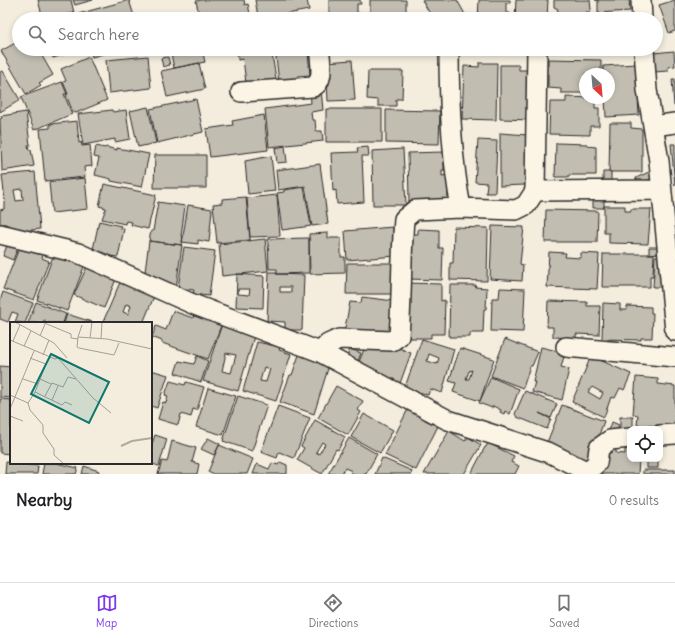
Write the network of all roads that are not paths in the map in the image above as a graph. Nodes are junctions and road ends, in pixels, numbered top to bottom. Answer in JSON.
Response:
{"nodes":[{"id":1,"x":641,"y":0,"type":"edge"},
{"id":2,"x":642,"y":12,"type":"edge"},
{"id":3,"x":320,"y":56,"type":"edge"},
{"id":4,"x":450,"y":56,"type":"edge"},
{"id":5,"x":537,"y":56,"type":"edge"},
{"id":6,"x":645,"y":56,"type":"edge"},
{"id":7,"x":241,"y":92,"type":"dead end"},
{"id":8,"x":675,"y":123,"type":"edge"},
{"id":9,"x":653,"y":126,"type":"junction"},
{"id":10,"x":660,"y":190,"type":"junction"},
{"id":11,"x":535,"y":191,"type":"junction"},
{"id":12,"x":461,"y":208,"type":"junction"},
{"id":13,"x":0,"y":234,"type":"edge"},
{"id":14,"x":675,"y":331,"type":"edge"},
{"id":15,"x":566,"y":347,"type":"dead end"},
{"id":16,"x":320,"y":352,"type":"junction"},
{"id":17,"x":675,"y":357,"type":"edge"},
{"id":18,"x":675,"y":434,"type":"edge"},
{"id":19,"x":663,"y":435,"type":"edge"},
{"id":20,"x":627,"y":438,"type":"edge"},
{"id":21,"x":591,"y":471,"type":"edge"}],
"edges":[{"from":1,"to":2,"type":"street"},
{"from":3,"to":7,"type":"street"},
{"from":4,"to":12,"type":"street"},
{"from":5,"to":11,"type":"street"},
{"from":6,"to":9,"type":"street"},
{"from":8,"to":9,"type":"street"},
{"from":9,"to":10,"type":"street"},
{"from":10,"to":11,"type":"street"},
{"from":10,"to":14,"type":"street"},
{"from":11,"to":12,"type":"street"},
{"from":12,"to":16,"type":"street"},
{"from":13,"to":16,"type":"street"},
{"from":15,"to":17,"type":"street"},
{"from":16,"to":21,"type":"street"},
{"from":18,"to":19,"type":"street"},
{"from":20,"to":21,"type":"street"}]}
